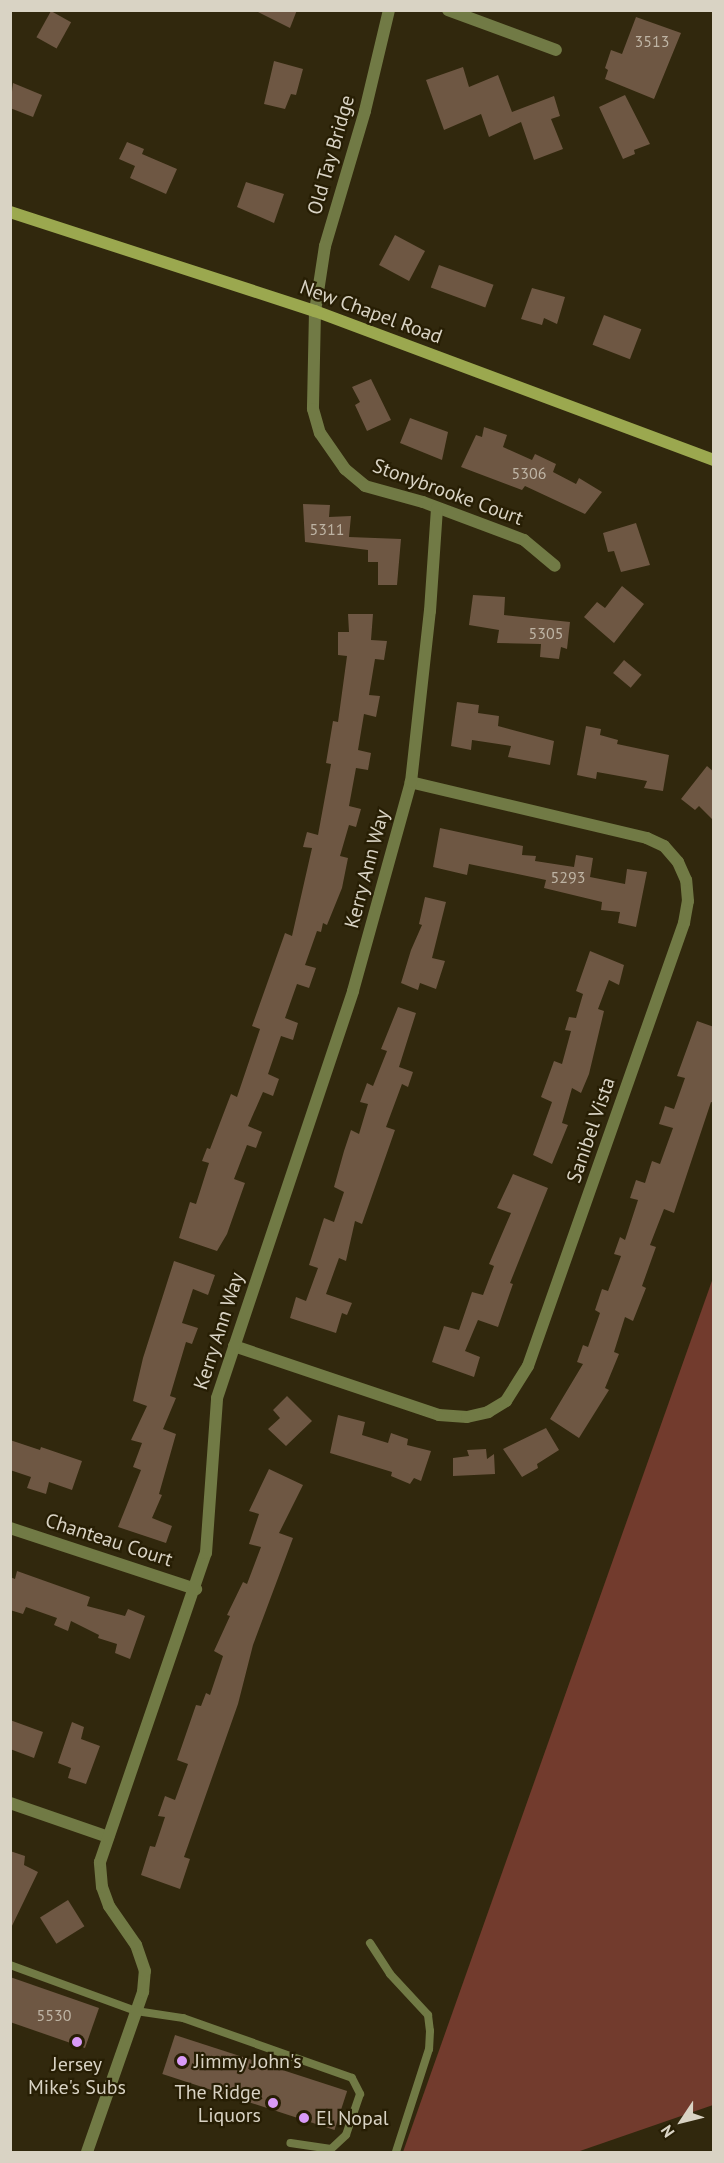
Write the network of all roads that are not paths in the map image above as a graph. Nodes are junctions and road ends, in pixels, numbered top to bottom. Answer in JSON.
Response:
{"nodes":[{"id":1,"x":388,"y":10,"type":"edge"},
{"id":2,"x":448,"y":10,"type":"edge"},
{"id":3,"x":556,"y":50,"type":"dead end"},
{"id":4,"x":10,"y":212,"type":"edge"},
{"id":5,"x":315,"y":311,"type":"junction"},
{"id":6,"x":714,"y":460,"type":"edge"},
{"id":7,"x":437,"y":508,"type":"junction"},
{"id":8,"x":555,"y":566,"type":"dead end"},
{"id":9,"x":411,"y":782,"type":"junction"},
{"id":10,"x":234,"y":1346,"type":"junction"},
{"id":11,"x":10,"y":1528,"type":"edge"},
{"id":12,"x":196,"y":1588,"type":"junction"},
{"id":13,"x":10,"y":1803,"type":"edge"},
{"id":14,"x":108,"y":1837,"type":"junction"},
{"id":15,"x":370,"y":1943,"type":"dead end"},
{"id":16,"x":10,"y":1965,"type":"edge"},
{"id":17,"x":136,"y":2011,"type":"junction"},
{"id":18,"x":290,"y":2143,"type":"dead end"},
{"id":19,"x":87,"y":2152,"type":"edge"},
{"id":20,"x":396,"y":2152,"type":"edge"}],
"edges":[{"from":1,"to":5,"type":"street","name":"Old Tay Bridge"},
{"from":2,"to":3,"type":"street"},
{"from":4,"to":5,"type":"street","name":"New Chapel Road"},
{"from":5,"to":6,"type":"street","name":"New Chapel Road"},
{"from":5,"to":7,"type":"street","name":"Stonybrooke Court"},
{"from":7,"to":8,"type":"street","name":"Stonybrooke Court"},
{"from":7,"to":9,"type":"street","name":"Kerry Ann Way"},
{"from":9,"to":10,"type":"street","name":"Kerry Ann Way"},
{"from":9,"to":10,"type":"street","name":"Sanibel Vista"},
{"from":10,"to":12,"type":"street","name":"Kerry Ann Way"},
{"from":11,"to":12,"type":"street","name":"Chanteau Court"},
{"from":12,"to":14,"type":"street","name":"Kerry Ann Way"},
{"from":13,"to":14,"type":"street"},
{"from":14,"to":17,"type":"street","name":"Kerry Ann Way"},
{"from":15,"to":20,"type":"lane"},
{"from":16,"to":17,"type":"lane"},
{"from":17,"to":18,"type":"lane"},
{"from":17,"to":19,"type":"street","name":"Kerry Ann Way"}]}
